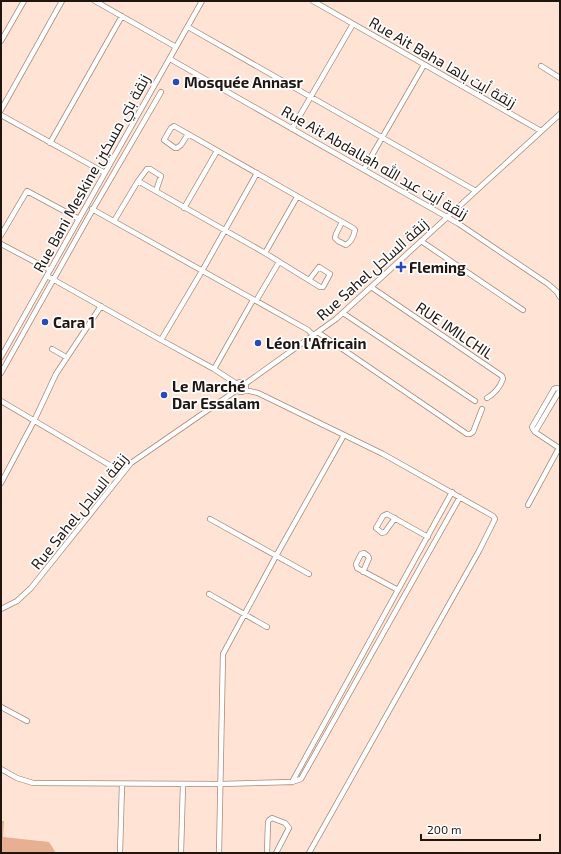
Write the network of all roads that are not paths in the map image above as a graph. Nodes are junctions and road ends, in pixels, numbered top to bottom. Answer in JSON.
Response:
{"nodes":[{"id":1,"x":24,"y":1,"type":"edge"},
{"id":2,"x":62,"y":1,"type":"edge"},
{"id":3,"x":95,"y":1,"type":"edge"},
{"id":4,"x":202,"y":1,"type":"edge"},
{"id":5,"x":313,"y":1,"type":"edge"},
{"id":6,"x":122,"y":16,"type":"junction"},
{"id":7,"x":353,"y":24,"type":"junction"},
{"id":8,"x":188,"y":27,"type":"junction"},
{"id":9,"x":1,"y":41,"type":"edge"},
{"id":10,"x":176,"y":47,"type":"junction"},
{"id":11,"x":170,"y":59,"type":"junction"},
{"id":12,"x":424,"y":65,"type":"junction"},
{"id":13,"x":541,"y":66,"type":"dead end"},
{"id":14,"x":560,"y":78,"type":"edge"},
{"id":15,"x":161,"y":92,"type":"dead end"},
{"id":16,"x":311,"y":98,"type":"junction"},
{"id":17,"x":1,"y":110,"type":"edge"},
{"id":18,"x":560,"y":114,"type":"edge"},
{"id":19,"x":1,"y":115,"type":"edge"},
{"id":20,"x":292,"y":129,"type":"junction"},
{"id":21,"x":541,"y":131,"type":"junction"},
{"id":22,"x":188,"y":134,"type":"junction"},
{"id":23,"x":382,"y":138,"type":"junction"},
{"id":24,"x":50,"y":143,"type":"junction"},
{"id":25,"x":217,"y":150,"type":"junction"},
{"id":26,"x":364,"y":169,"type":"junction"},
{"id":27,"x":104,"y":173,"type":"junction"},
{"id":28,"x":257,"y":173,"type":"junction"},
{"id":29,"x":138,"y":181,"type":"junction"},
{"id":30,"x":476,"y":191,"type":"junction"},
{"id":31,"x":156,"y":192,"type":"junction"},
{"id":32,"x":297,"y":196,"type":"junction"},
{"id":33,"x":86,"y":206,"type":"junction"},
{"id":34,"x":184,"y":208,"type":"junction"},
{"id":35,"x":93,"y":209,"type":"junction"},
{"id":36,"x":447,"y":218,"type":"junction"},
{"id":37,"x":79,"y":219,"type":"junction"},
{"id":38,"x":114,"y":221,"type":"junction"},
{"id":39,"x":342,"y":222,"type":"junction"},
{"id":40,"x":224,"y":230,"type":"junction"},
{"id":41,"x":1,"y":235,"type":"edge"},
{"id":42,"x":421,"y":241,"type":"junction"},
{"id":43,"x":1,"y":244,"type":"edge"},
{"id":44,"x":265,"y":253,"type":"junction"},
{"id":45,"x":279,"y":262,"type":"junction"},
{"id":46,"x":50,"y":270,"type":"junction"},
{"id":47,"x":202,"y":271,"type":"junction"},
{"id":48,"x":47,"y":276,"type":"junction"},
{"id":49,"x":54,"y":280,"type":"junction"},
{"id":50,"x":309,"y":280,"type":"junction"},
{"id":51,"x":371,"y":287,"type":"junction"},
{"id":52,"x":560,"y":297,"type":"edge"},
{"id":53,"x":255,"y":301,"type":"junction"},
{"id":54,"x":101,"y":306,"type":"junction"},
{"id":55,"x":523,"y":310,"type":"dead end"},
{"id":56,"x":344,"y":313,"type":"junction"},
{"id":57,"x":316,"y":334,"type":"junction"},
{"id":58,"x":161,"y":340,"type":"junction"},
{"id":59,"x":52,"y":349,"type":"dead end"},
{"id":60,"x":1,"y":357,"type":"edge"},
{"id":61,"x":66,"y":357,"type":"junction"},
{"id":62,"x":214,"y":368,"type":"junction"},
{"id":63,"x":1,"y":373,"type":"edge"},
{"id":64,"x":245,"y":384,"type":"junction"},
{"id":65,"x":237,"y":387,"type":"junction"},
{"id":66,"x":560,"y":389,"type":"edge"},
{"id":67,"x":245,"y":390,"type":"junction"},
{"id":68,"x":487,"y":398,"type":"dead end"},
{"id":69,"x":1,"y":401,"type":"edge"},
{"id":70,"x":475,"y":401,"type":"dead end"},
{"id":71,"x":482,"y":409,"type":"dead end"},
{"id":72,"x":34,"y":421,"type":"junction"},
{"id":73,"x":344,"y":435,"type":"junction"},
{"id":74,"x":123,"y":473,"type":"junction"},
{"id":75,"x":1,"y":483,"type":"edge"},
{"id":76,"x":452,"y":492,"type":"junction"},
{"id":77,"x":460,"y":497,"type":"junction"},
{"id":78,"x":528,"y":505,"type":"dead end"},
{"id":79,"x":394,"y":518,"type":"dead end"},
{"id":80,"x":210,"y":519,"type":"dead end"},
{"id":81,"x":428,"y":537,"type":"junction"},
{"id":82,"x":276,"y":556,"type":"junction"},
{"id":83,"x":363,"y":572,"type":"dead end"},
{"id":84,"x":308,"y":574,"type":"dead end"},
{"id":85,"x":398,"y":590,"type":"junction"},
{"id":86,"x":209,"y":594,"type":"dead end"},
{"id":87,"x":1,"y":609,"type":"edge"},
{"id":88,"x":385,"y":612,"type":"junction"},
{"id":89,"x":244,"y":614,"type":"junction"},
{"id":90,"x":392,"y":617,"type":"junction"},
{"id":91,"x":267,"y":627,"type":"dead end"},
{"id":92,"x":1,"y":707,"type":"edge"},
{"id":93,"x":26,"y":722,"type":"dead end"},
{"id":94,"x":1,"y":769,"type":"edge"},
{"id":95,"x":292,"y":782,"type":"junction"},
{"id":96,"x":122,"y":784,"type":"junction"},
{"id":97,"x":183,"y":784,"type":"junction"},
{"id":98,"x":221,"y":784,"type":"junction"},
{"id":99,"x":120,"y":853,"type":"edge"},
{"id":100,"x":181,"y":853,"type":"edge"},
{"id":101,"x":219,"y":853,"type":"edge"},
{"id":102,"x":267,"y":853,"type":"edge"},
{"id":103,"x":276,"y":853,"type":"edge"},
{"id":104,"x":309,"y":853,"type":"edge"}],
"edges":[{"from":1,"to":9,"type":"street"},
{"from":2,"to":17,"type":"street"},
{"from":3,"to":6,"type":"street"},
{"from":4,"to":8,"type":"street","name":"Rue Bani Meskine زنقة بني مسكين"},
{"from":5,"to":7,"type":"street","name":"Rue Ait Baha زنقة أيت باها"},
{"from":6,"to":10,"type":"street"},
{"from":6,"to":24,"type":"street"},
{"from":7,"to":12,"type":"street","name":"Rue Ait Baha زنقة أيت باها"},
{"from":7,"to":16,"type":"street"},
{"from":8,"to":10,"type":"street","name":"Rue Bani Meskine زنقة بني مسكين"},
{"from":8,"to":16,"type":"street"},
{"from":10,"to":11,"type":"street","name":"Rue Bani Meskine زنقة بني مسكين"},
{"from":11,"to":20,"type":"street","name":"Rue Ait Abdallah زنقة أيت عبد الله"},
{"from":11,"to":27,"type":"street","name":"Rue Bani Meskine زنقة بني مسكين"},
{"from":12,"to":21,"type":"street","name":"Rue Ait Baha زنقة أيت باها"},
{"from":12,"to":23,"type":"street"},
{"from":13,"to":14,"type":"street"},
{"from":15,"to":35,"type":"street"},
{"from":16,"to":20,"type":"street"},
{"from":16,"to":23,"type":"street"},
{"from":18,"to":21,"type":"street","name":"Rue Sahel زنقة الساحل"},
{"from":19,"to":24,"type":"street"},
{"from":20,"to":26,"type":"street","name":"Rue Ait Abdallah زنقة أيت عبد الله"},
{"from":21,"to":30,"type":"street","name":"Rue Sahel زنقة الساحل"},
{"from":22,"to":22,"type":"street"},
{"from":22,"to":25,"type":"street"},
{"from":23,"to":26,"type":"street"},
{"from":23,"to":30,"type":"street"},
{"from":24,"to":27,"type":"street"},
{"from":25,"to":28,"type":"street"},
{"from":25,"to":34,"type":"street"},
{"from":26,"to":36,"type":"street","name":"Rue Ait Abdallah زنقة أيت عبد الله"},
{"from":27,"to":33,"type":"street","name":"Rue Bani Meskine زنقة بني مسكين"},
{"from":28,"to":32,"type":"street"},
{"from":28,"to":40,"type":"street"},
{"from":29,"to":31,"type":"street"},
{"from":29,"to":31,"type":"street"},
{"from":29,"to":38,"type":"street"},
{"from":30,"to":36,"type":"street","name":"Rue Sahel زنقة الساحل"},
{"from":31,"to":34,"type":"street"},
{"from":32,"to":39,"type":"street"},
{"from":32,"to":44,"type":"street"},
{"from":33,"to":35,"type":"street"},
{"from":33,"to":37,"type":"street","name":"Rue Bani Meskine زنقة بني مسكين"},
{"from":34,"to":40,"type":"street"},
{"from":35,"to":38,"type":"street"},
{"from":35,"to":49,"type":"street"},
{"from":36,"to":42,"type":"street","name":"Rue Sahel زنقة الساحل"},
{"from":36,"to":52,"type":"street","name":"Rue Ait Abdallah زنقة أيت عبد الله"},
{"from":37,"to":41,"type":"street"},
{"from":37,"to":46,"type":"street","name":"Rue Bani Meskine زنقة بني مسكين"},
{"from":38,"to":47,"type":"street"},
{"from":39,"to":39,"type":"street"},
{"from":40,"to":44,"type":"street"},
{"from":40,"to":47,"type":"street"},
{"from":42,"to":51,"type":"street","name":"Rue Sahel زنقة الساحل"},
{"from":42,"to":55,"type":"street"},
{"from":43,"to":46,"type":"street"},
{"from":44,"to":45,"type":"street"},
{"from":45,"to":50,"type":"street"},
{"from":45,"to":53,"type":"street"},
{"from":46,"to":48,"type":"street","name":"Rue Bani Meskine زنقة بني مسكين"},
{"from":47,"to":53,"type":"street"},
{"from":47,"to":58,"type":"street"},
{"from":48,"to":49,"type":"street"},
{"from":48,"to":60,"type":"street","name":"Rue Bani Meskine زنقة بني مسكين"},
{"from":49,"to":54,"type":"street"},
{"from":49,"to":63,"type":"street"},
{"from":50,"to":50,"type":"street"},
{"from":51,"to":56,"type":"street","name":"Rue Sahel زنقة الساحل"},
{"from":51,"to":68,"type":"street","name":"RUE IMILCHIL"},
{"from":53,"to":57,"type":"street"},
{"from":53,"to":62,"type":"street"},
{"from":54,"to":58,"type":"street"},
{"from":54,"to":61,"type":"street"},
{"from":56,"to":57,"type":"street","name":"Rue Sahel زنقة الساحل"},
{"from":56,"to":70,"type":"street"},
{"from":57,"to":64,"type":"street","name":"Rue Sahel زنقة الساحل"},
{"from":57,"to":71,"type":"street"},
{"from":58,"to":62,"type":"street"},
{"from":59,"to":61,"type":"street"},
{"from":61,"to":72,"type":"street"},
{"from":62,"to":65,"type":"street"},
{"from":64,"to":65,"type":"street"},
{"from":64,"to":67,"type":"street"},
{"from":65,"to":67,"type":"street"},
{"from":65,"to":74,"type":"street","name":"Rue Sahel زنقة الساحل"},
{"from":66,"to":78,"type":"street"},
{"from":67,"to":73,"type":"street"},
{"from":69,"to":72,"type":"street"},
{"from":72,"to":74,"type":"street"},
{"from":72,"to":75,"type":"street"},
{"from":73,"to":76,"type":"street"},
{"from":73,"to":82,"type":"street"},
{"from":74,"to":87,"type":"street","name":"Rue Sahel زنقة الساحل"},
{"from":76,"to":77,"type":"street"},
{"from":76,"to":81,"type":"street"},
{"from":77,"to":90,"type":"street"},
{"from":77,"to":104,"type":"street"},
{"from":79,"to":81,"type":"street"},
{"from":80,"to":82,"type":"street"},
{"from":81,"to":85,"type":"street"},
{"from":82,"to":84,"type":"street"},
{"from":82,"to":89,"type":"street"},
{"from":83,"to":85,"type":"street"},
{"from":85,"to":88,"type":"street"},
{"from":86,"to":89,"type":"street"},
{"from":88,"to":90,"type":"street"},
{"from":88,"to":95,"type":"street"},
{"from":89,"to":91,"type":"street"},
{"from":89,"to":98,"type":"street"},
{"from":90,"to":95,"type":"street"},
{"from":92,"to":93,"type":"street"},
{"from":94,"to":96,"type":"street"},
{"from":95,"to":98,"type":"street"},
{"from":96,"to":97,"type":"street"},
{"from":96,"to":99,"type":"street"},
{"from":97,"to":98,"type":"street"},
{"from":97,"to":100,"type":"street"},
{"from":98,"to":101,"type":"street"},
{"from":102,"to":103,"type":"street"}]}
